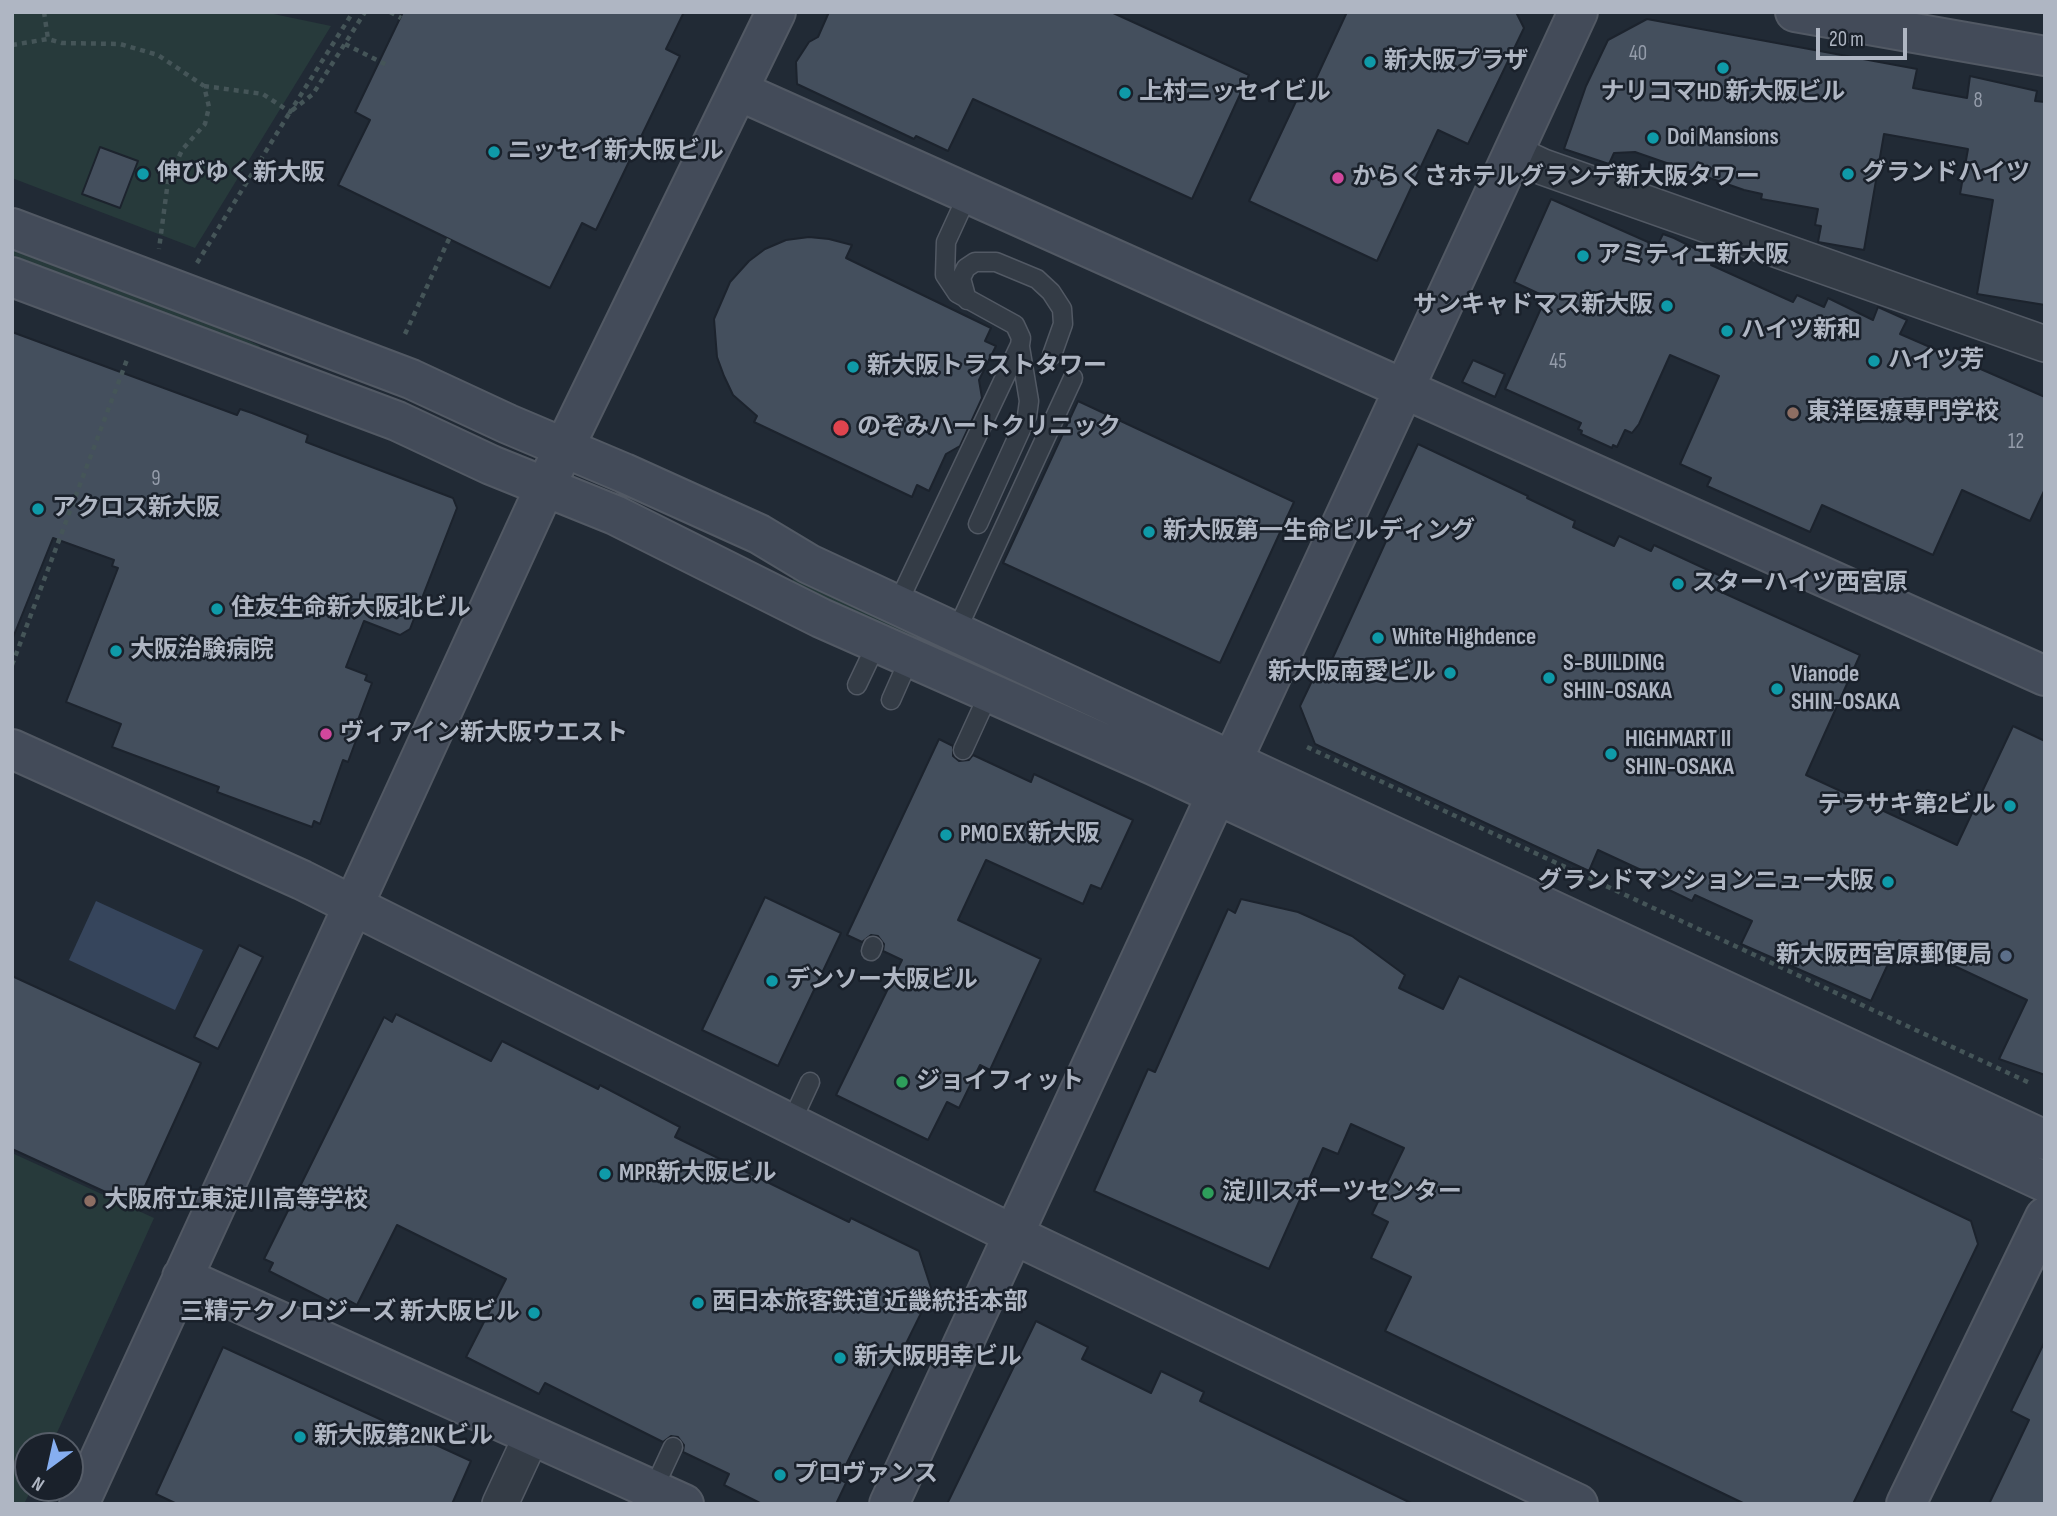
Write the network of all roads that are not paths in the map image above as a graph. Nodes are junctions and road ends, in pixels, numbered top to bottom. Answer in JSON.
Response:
{"nodes":[{"id":1,"x":776,"y":12,"type":"edge"},
{"id":2,"x":1578,"y":12,"type":"edge"},
{"id":3,"x":1795,"y":12,"type":"edge"},
{"id":4,"x":2045,"y":56,"type":"edge"},
{"id":5,"x":739,"y":91,"type":"junction"},
{"id":6,"x":1513,"y":153,"type":"junction"},
{"id":7,"x":968,"y":194,"type":"junction"},
{"id":8,"x":12,"y":228,"type":"edge"},
{"id":9,"x":12,"y":277,"type":"edge"},
{"id":10,"x":968,"y":300,"type":"junction"},
{"id":11,"x":2045,"y":344,"type":"edge"},
{"id":12,"x":1020,"y":345,"type":"junction"},
{"id":13,"x":1052,"y":355,"type":"dead end"},
{"id":14,"x":1073,"y":378,"type":"dead end"},
{"id":15,"x":1402,"y":389,"type":"junction"},
{"id":16,"x":564,"y":447,"type":"junction"},
{"id":17,"x":545,"y":487,"type":"junction"},
{"id":18,"x":978,"y":524,"type":"dead end"},
{"id":19,"x":897,"y":605,"type":"junction"},
{"id":20,"x":956,"y":632,"type":"junction"},
{"id":21,"x":893,"y":650,"type":"junction"},
{"id":22,"x":2045,"y":676,"type":"edge"},
{"id":23,"x":857,"y":685,"type":"dead end"},
{"id":24,"x":989,"y":693,"type":"junction"},
{"id":25,"x":891,"y":700,"type":"dead end"},
{"id":26,"x":12,"y":748,"type":"edge"},
{"id":27,"x":963,"y":750,"type":"dead end"},
{"id":28,"x":1231,"y":761,"type":"junction"},
{"id":29,"x":1214,"y":795,"type":"junction"},
{"id":30,"x":354,"y":905,"type":"junction"},
{"id":31,"x":810,"y":1082,"type":"dead end"},
{"id":32,"x":790,"y":1125,"type":"junction"},
{"id":33,"x":2045,"y":1140,"type":"edge"},
{"id":34,"x":2045,"y":1182,"type":"edge"},
{"id":35,"x":2045,"y":1217,"type":"edge"},
{"id":36,"x":1012,"y":1234,"type":"junction"},
{"id":37,"x":182,"y":1277,"type":"junction"},
{"id":38,"x":532,"y":1435,"type":"junction"},
{"id":39,"x":673,"y":1447,"type":"dead end"},
{"id":40,"x":668,"y":1497,"type":"edge"},
{"id":41,"x":79,"y":1504,"type":"edge"},
{"id":42,"x":500,"y":1504,"type":"edge"},
{"id":43,"x":889,"y":1504,"type":"edge"},
{"id":44,"x":1578,"y":1504,"type":"edge"},
{"id":45,"x":1906,"y":1504,"type":"edge"}],
"edges":[{"from":1,"to":5,"type":"street"},
{"from":2,"to":6,"type":"street"},
{"from":3,"to":4,"type":"street"},
{"from":5,"to":7,"type":"street"},
{"from":5,"to":16,"type":"street"},
{"from":6,"to":11,"type":"street"},
{"from":6,"to":15,"type":"street"},
{"from":7,"to":10,"type":"lane"},
{"from":7,"to":15,"type":"street"},
{"from":8,"to":16,"type":"street"},
{"from":9,"to":17,"type":"street"},
{"from":10,"to":12,"type":"lane"},
{"from":10,"to":13,"type":"lane"},
{"from":12,"to":18,"type":"lane"},
{"from":12,"to":19,"type":"lane"},
{"from":14,"to":20,"type":"lane"},
{"from":15,"to":22,"type":"street"},
{"from":15,"to":28,"type":"street"},
{"from":16,"to":17,"type":"street"},
{"from":16,"to":19,"type":"street"},
{"from":17,"to":21,"type":"street"},
{"from":17,"to":30,"type":"street"},
{"from":19,"to":20,"type":"street"},
{"from":20,"to":28,"type":"street"},
{"from":21,"to":23,"type":"lane"},
{"from":21,"to":24,"type":"street"},
{"from":21,"to":25,"type":"lane"},
{"from":24,"to":27,"type":"lane"},
{"from":24,"to":29,"type":"street"},
{"from":26,"to":30,"type":"street"},
{"from":28,"to":29,"type":"street"},
{"from":28,"to":33,"type":"street"},
{"from":29,"to":34,"type":"street"},
{"from":29,"to":36,"type":"street"},
{"from":30,"to":32,"type":"street"},
{"from":30,"to":37,"type":"street"},
{"from":31,"to":32,"type":"lane"},
{"from":32,"to":36,"type":"street"},
{"from":35,"to":45,"type":"street"},
{"from":36,"to":43,"type":"street"},
{"from":36,"to":44,"type":"street"},
{"from":37,"to":38,"type":"street"},
{"from":37,"to":41,"type":"street"},
{"from":38,"to":40,"type":"street"},
{"from":38,"to":42,"type":"street"},
{"from":39,"to":40,"type":"lane"}]}
